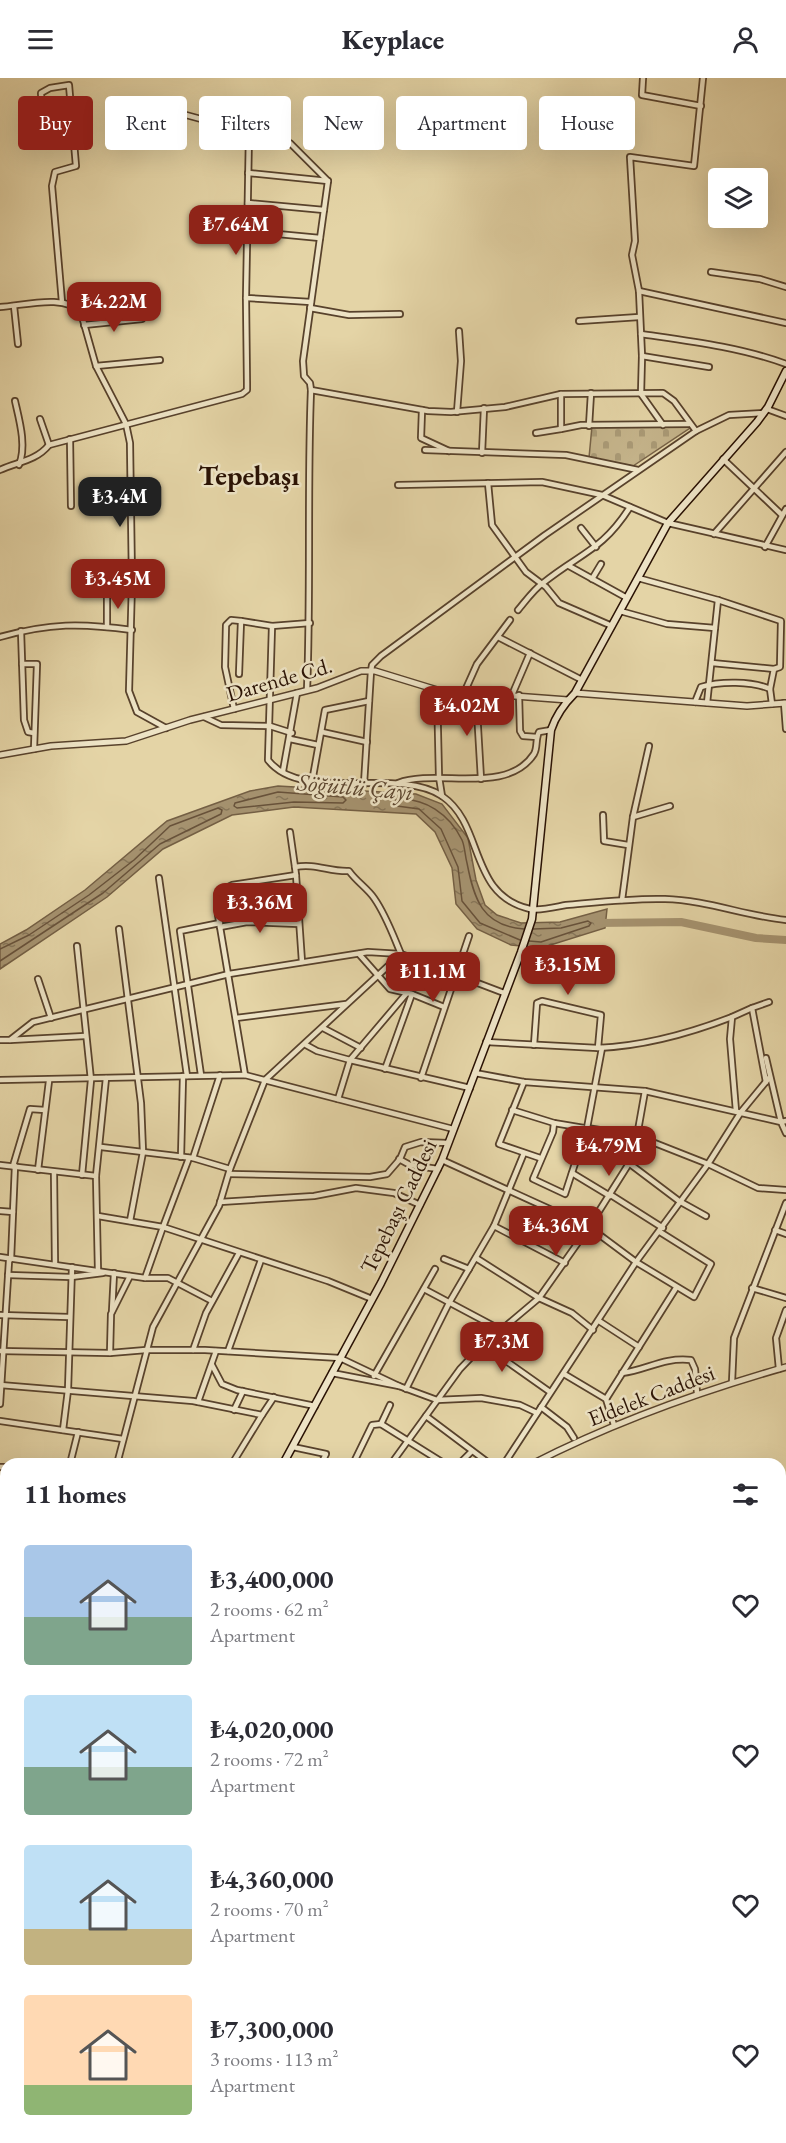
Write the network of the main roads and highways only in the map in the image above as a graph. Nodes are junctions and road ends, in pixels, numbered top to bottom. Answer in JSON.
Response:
{"nodes":[{"id":1,"x":786,"y":371,"type":"edge"},
{"id":2,"x":287,"y":1458,"type":"edge"}],
"edges":[{"from":1,"to":2,"type":"main road","name":"Tepebaşı Caddesi"}]}
